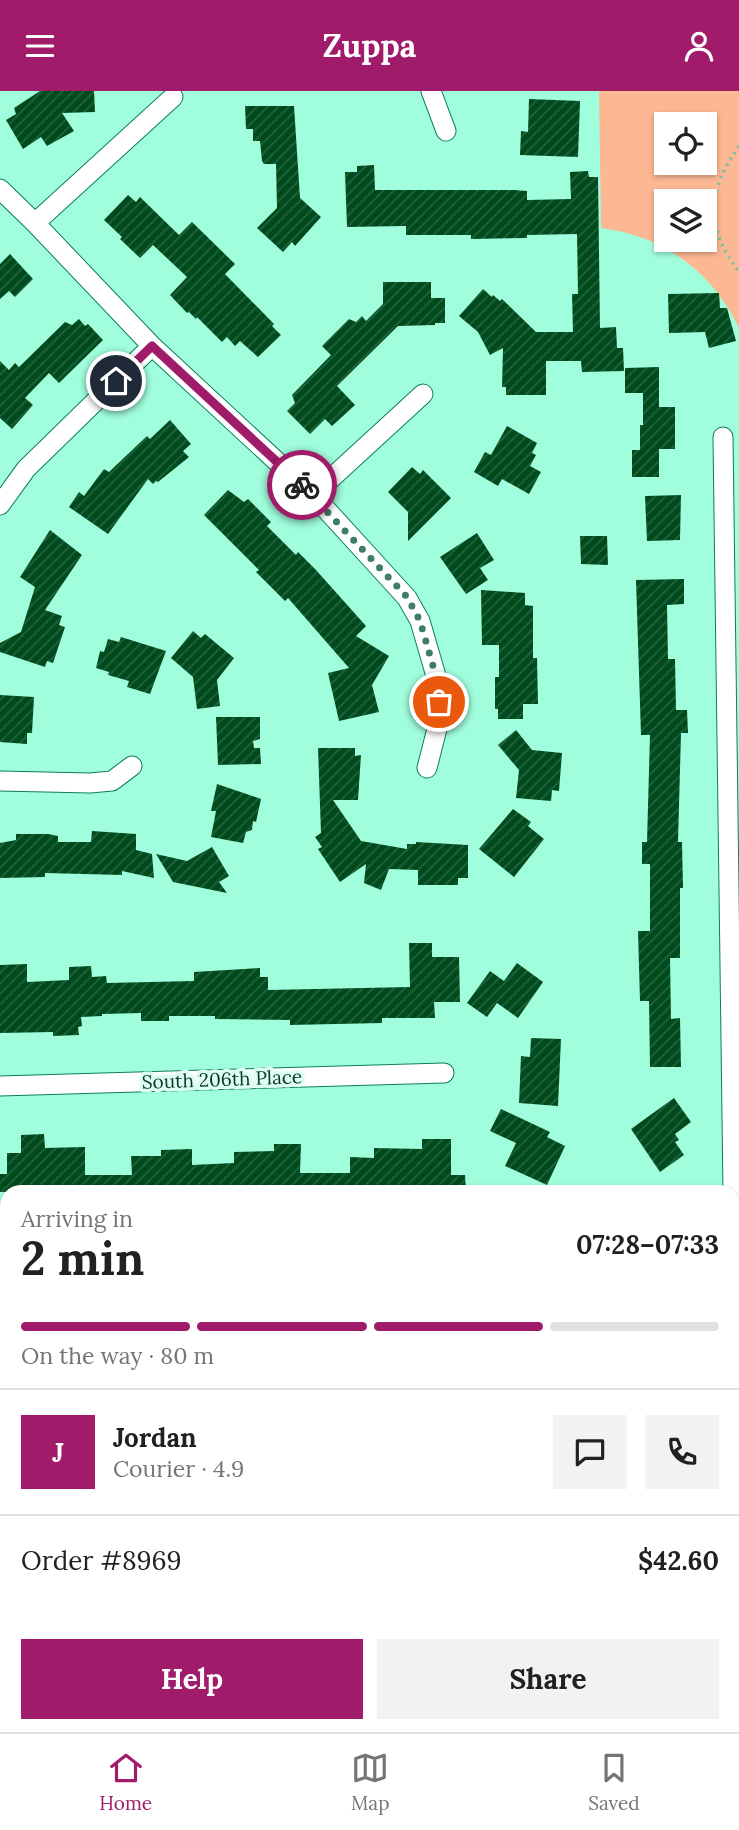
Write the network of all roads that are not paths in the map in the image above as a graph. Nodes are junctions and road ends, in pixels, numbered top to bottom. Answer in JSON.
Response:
{"nodes":[{"id":1,"x":431,"y":91,"type":"edge"},
{"id":2,"x":173,"y":97,"type":"dead end"},
{"id":3,"x":446,"y":131,"type":"dead end"},
{"id":4,"x":0,"y":190,"type":"edge"},
{"id":5,"x":35,"y":223,"type":"junction"},
{"id":6,"x":152,"y":346,"type":"junction"},
{"id":7,"x":423,"y":394,"type":"dead end"},
{"id":8,"x":723,"y":437,"type":"dead end"},
{"id":9,"x":313,"y":495,"type":"junction"},
{"id":10,"x":0,"y":505,"type":"edge"},
{"id":11,"x":132,"y":766,"type":"dead end"},
{"id":12,"x":427,"y":768,"type":"dead end"},
{"id":13,"x":0,"y":781,"type":"edge"},
{"id":14,"x":444,"y":1073,"type":"dead end"},
{"id":15,"x":0,"y":1086,"type":"edge"},
{"id":16,"x":733,"y":1185,"type":"edge"}],
"edges":[{"from":1,"to":3,"type":"street"},
{"from":2,"to":5,"type":"street"},
{"from":4,"to":5,"type":"street"},
{"from":5,"to":6,"type":"street"},
{"from":6,"to":9,"type":"street"},
{"from":6,"to":10,"type":"street"},
{"from":7,"to":9,"type":"street"},
{"from":8,"to":16,"type":"street"},
{"from":9,"to":12,"type":"street"},
{"from":11,"to":13,"type":"street"},
{"from":14,"to":15,"type":"street","name":"South 206th Place"}]}
